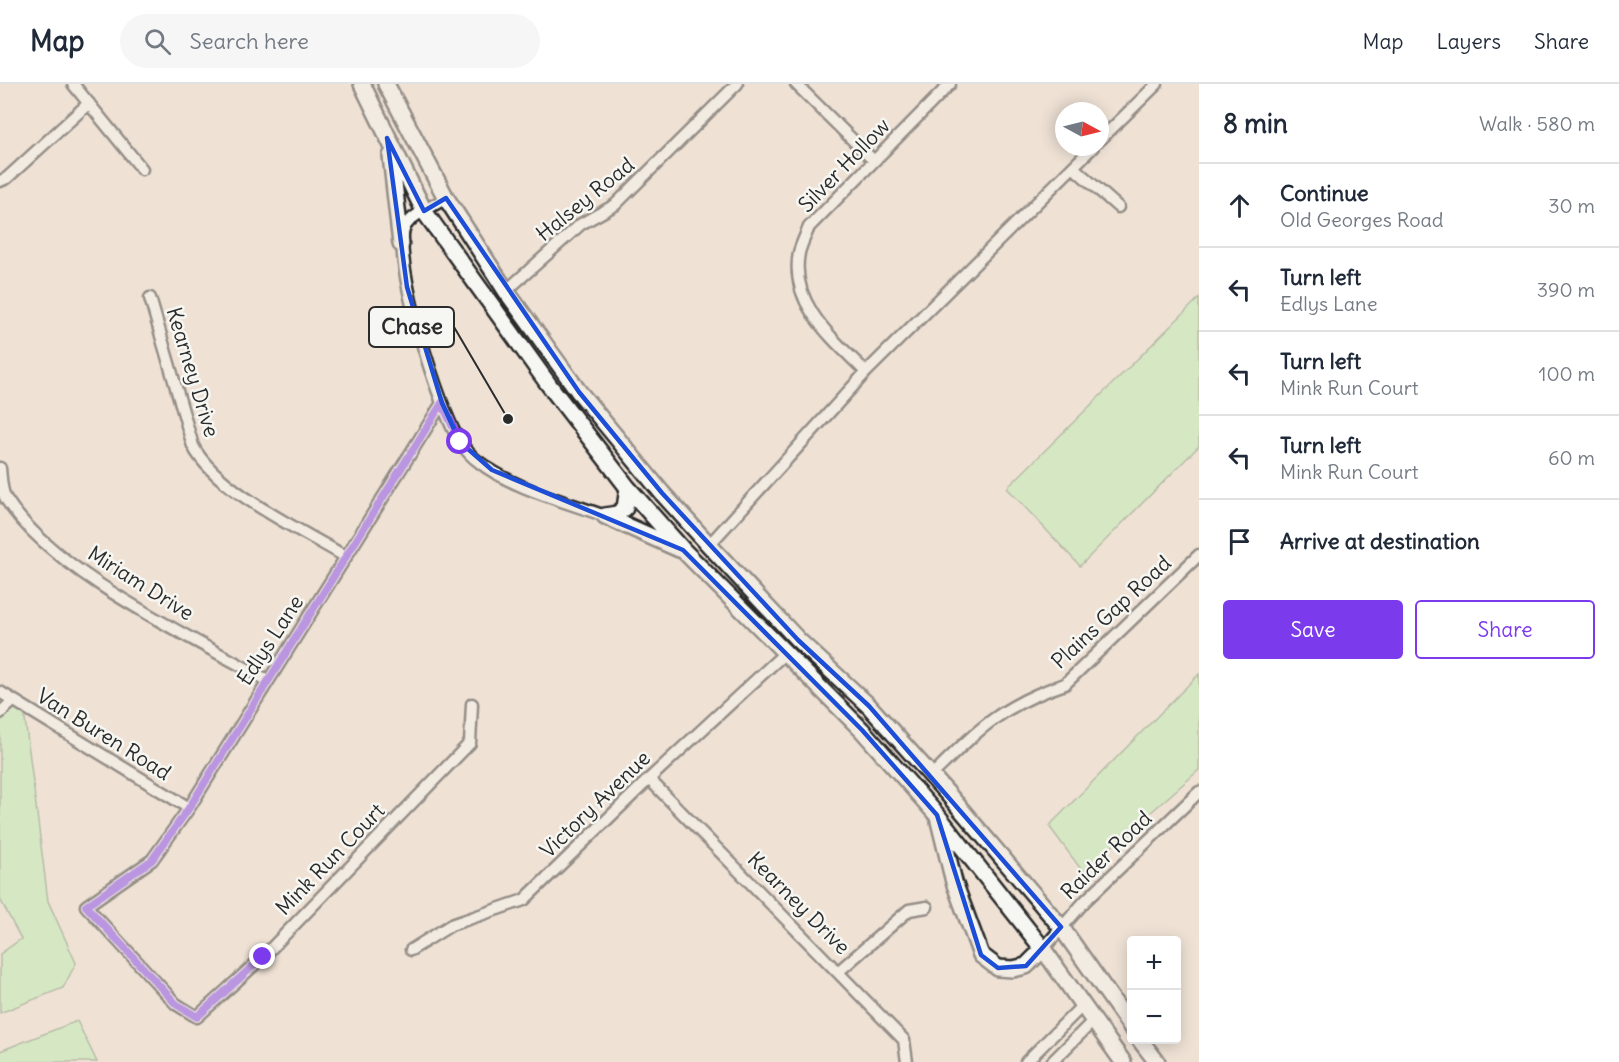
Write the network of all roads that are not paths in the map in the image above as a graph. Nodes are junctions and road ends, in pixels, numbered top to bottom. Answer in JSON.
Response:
{"nodes":[{"id":1,"x":73,"y":84,"type":"edge"},
{"id":2,"x":362,"y":84,"type":"edge"},
{"id":3,"x":386,"y":84,"type":"edge"},
{"id":4,"x":736,"y":84,"type":"edge"},
{"id":5,"x":796,"y":84,"type":"edge"},
{"id":6,"x":950,"y":84,"type":"edge"},
{"id":7,"x":1156,"y":84,"type":"edge"},
{"id":8,"x":88,"y":103,"type":"junction"},
{"id":9,"x":1109,"y":131,"type":"edge"},
{"id":10,"x":387,"y":138,"type":"junction"},
{"id":11,"x":1084,"y":156,"type":"edge"},
{"id":12,"x":874,"y":161,"type":"junction"},
{"id":13,"x":1073,"y":166,"type":"junction"},
{"id":14,"x":142,"y":169,"type":"dead end"},
{"id":15,"x":0,"y":181,"type":"edge"},
{"id":16,"x":445,"y":196,"type":"junction"},
{"id":17,"x":1118,"y":207,"type":"dead end"},
{"id":18,"x":424,"y":211,"type":"junction"},
{"id":19,"x":401,"y":244,"type":"junction"},
{"id":20,"x":506,"y":291,"type":"junction"},
{"id":21,"x":150,"y":298,"type":"dead end"},
{"id":22,"x":866,"y":372,"type":"junction"},
{"id":23,"x":442,"y":403,"type":"junction"},
{"id":24,"x":0,"y":468,"type":"edge"},
{"id":25,"x":628,"y":488,"type":"junction"},
{"id":26,"x":605,"y":516,"type":"junction"},
{"id":27,"x":709,"y":545,"type":"junction"},
{"id":28,"x":683,"y":550,"type":"junction"},
{"id":29,"x":1199,"y":555,"type":"edge"},
{"id":30,"x":346,"y":557,"type":"junction"},
{"id":31,"x":798,"y":640,"type":"junction"},
{"id":32,"x":786,"y":652,"type":"junction"},
{"id":33,"x":267,"y":680,"type":"junction"},
{"id":34,"x":0,"y":692,"type":"edge"},
{"id":35,"x":13,"y":701,"type":"junction"},
{"id":36,"x":472,"y":704,"type":"dead end"},
{"id":37,"x":0,"y":713,"type":"edge"},
{"id":38,"x":932,"y":776,"type":"junction"},
{"id":39,"x":649,"y":779,"type":"junction"},
{"id":40,"x":1199,"y":792,"type":"edge"},
{"id":41,"x":189,"y":808,"type":"junction"},
{"id":42,"x":937,"y":815,"type":"junction"},
{"id":43,"x":86,"y":906,"type":"joint"},
{"id":44,"x":927,"y":907,"type":"dead end"},
{"id":45,"x":1061,"y":927,"type":"junction"},
{"id":46,"x":1043,"y":949,"type":"junction"},
{"id":47,"x":411,"y":950,"type":"dead end"},
{"id":48,"x":839,"y":971,"type":"junction"},
{"id":49,"x":1082,"y":1006,"type":"junction"},
{"id":50,"x":1093,"y":1021,"type":"junction"},
{"id":51,"x":1127,"y":1022,"type":"edge"},
{"id":52,"x":1143,"y":1044,"type":"edge"},
{"id":53,"x":908,"y":1062,"type":"edge"},
{"id":54,"x":1026,"y":1062,"type":"edge"},
{"id":55,"x":1052,"y":1062,"type":"edge"},
{"id":56,"x":1123,"y":1062,"type":"edge"},
{"id":57,"x":1157,"y":1062,"type":"edge"}],
"edges":[{"from":1,"to":8,"type":"street"},
{"from":2,"to":10,"type":"highway"},
{"from":3,"to":16,"type":"highway"},
{"from":4,"to":20,"type":"street","name":"Halsey Road"},
{"from":5,"to":12,"type":"street"},
{"from":6,"to":12,"type":"street","name":"Silver Hollow"},
{"from":7,"to":9,"type":"street"},
{"from":8,"to":14,"type":"street"},
{"from":8,"to":15,"type":"street"},
{"from":10,"to":18,"type":"highway"},
{"from":10,"to":19,"type":"highway"},
{"from":11,"to":13,"type":"street"},
{"from":12,"to":22,"type":"street","name":"Silver Hollow"},
{"from":13,"to":17,"type":"street"},
{"from":13,"to":22,"type":"street"},
{"from":16,"to":18,"type":"street"},
{"from":16,"to":20,"type":"highway"},
{"from":18,"to":19,"type":"street"},
{"from":18,"to":25,"type":"highway"},
{"from":19,"to":23,"type":"street"},
{"from":20,"to":27,"type":"highway"},
{"from":21,"to":30,"type":"street","name":"Kearney Drive"},
{"from":22,"to":27,"type":"street"},
{"from":23,"to":26,"type":"street"},
{"from":23,"to":30,"type":"street","name":"Edlys Lane"},
{"from":24,"to":33,"type":"street","name":"Miriam Drive"},
{"from":25,"to":26,"type":"highway"},
{"from":25,"to":28,"type":"highway"},
{"from":26,"to":28,"type":"highway"},
{"from":27,"to":31,"type":"highway"},
{"from":28,"to":32,"type":"highway"},
{"from":29,"to":38,"type":"street","name":"Plains Gap Road"},
{"from":30,"to":33,"type":"street","name":"Edlys Lane"},
{"from":31,"to":32,"type":"highway"},
{"from":31,"to":38,"type":"highway"},
{"from":32,"to":39,"type":"street","name":"Victory Avenue"},
{"from":32,"to":42,"type":"highway"},
{"from":33,"to":41,"type":"street","name":"Edlys Lane"},
{"from":34,"to":35,"type":"street","name":"Van Buren Road"},
{"from":35,"to":37,"type":"street"},
{"from":35,"to":41,"type":"street","name":"Van Buren Road"},
{"from":36,"to":43,"type":"street","name":"Mink Run Court"},
{"from":38,"to":45,"type":"highway"},
{"from":39,"to":47,"type":"street","name":"Victory Avenue"},
{"from":39,"to":48,"type":"street","name":"Kearney Drive"},
{"from":40,"to":45,"type":"street","name":"Raider Road"},
{"from":41,"to":43,"type":"street","name":"Edlys Lane"},
{"from":42,"to":46,"type":"highway"},
{"from":42,"to":46,"type":"highway"},
{"from":44,"to":48,"type":"street"},
{"from":45,"to":46,"type":"street","name":"Raider Road"},
{"from":45,"to":51,"type":"highway"},
{"from":46,"to":49,"type":"highway"},
{"from":48,"to":53,"type":"street","name":"Kearney Drive"},
{"from":49,"to":50,"type":"highway"},
{"from":49,"to":54,"type":"street"},
{"from":50,"to":55,"type":"street"},
{"from":50,"to":56,"type":"highway"},
{"from":52,"to":57,"type":"highway"}]}
